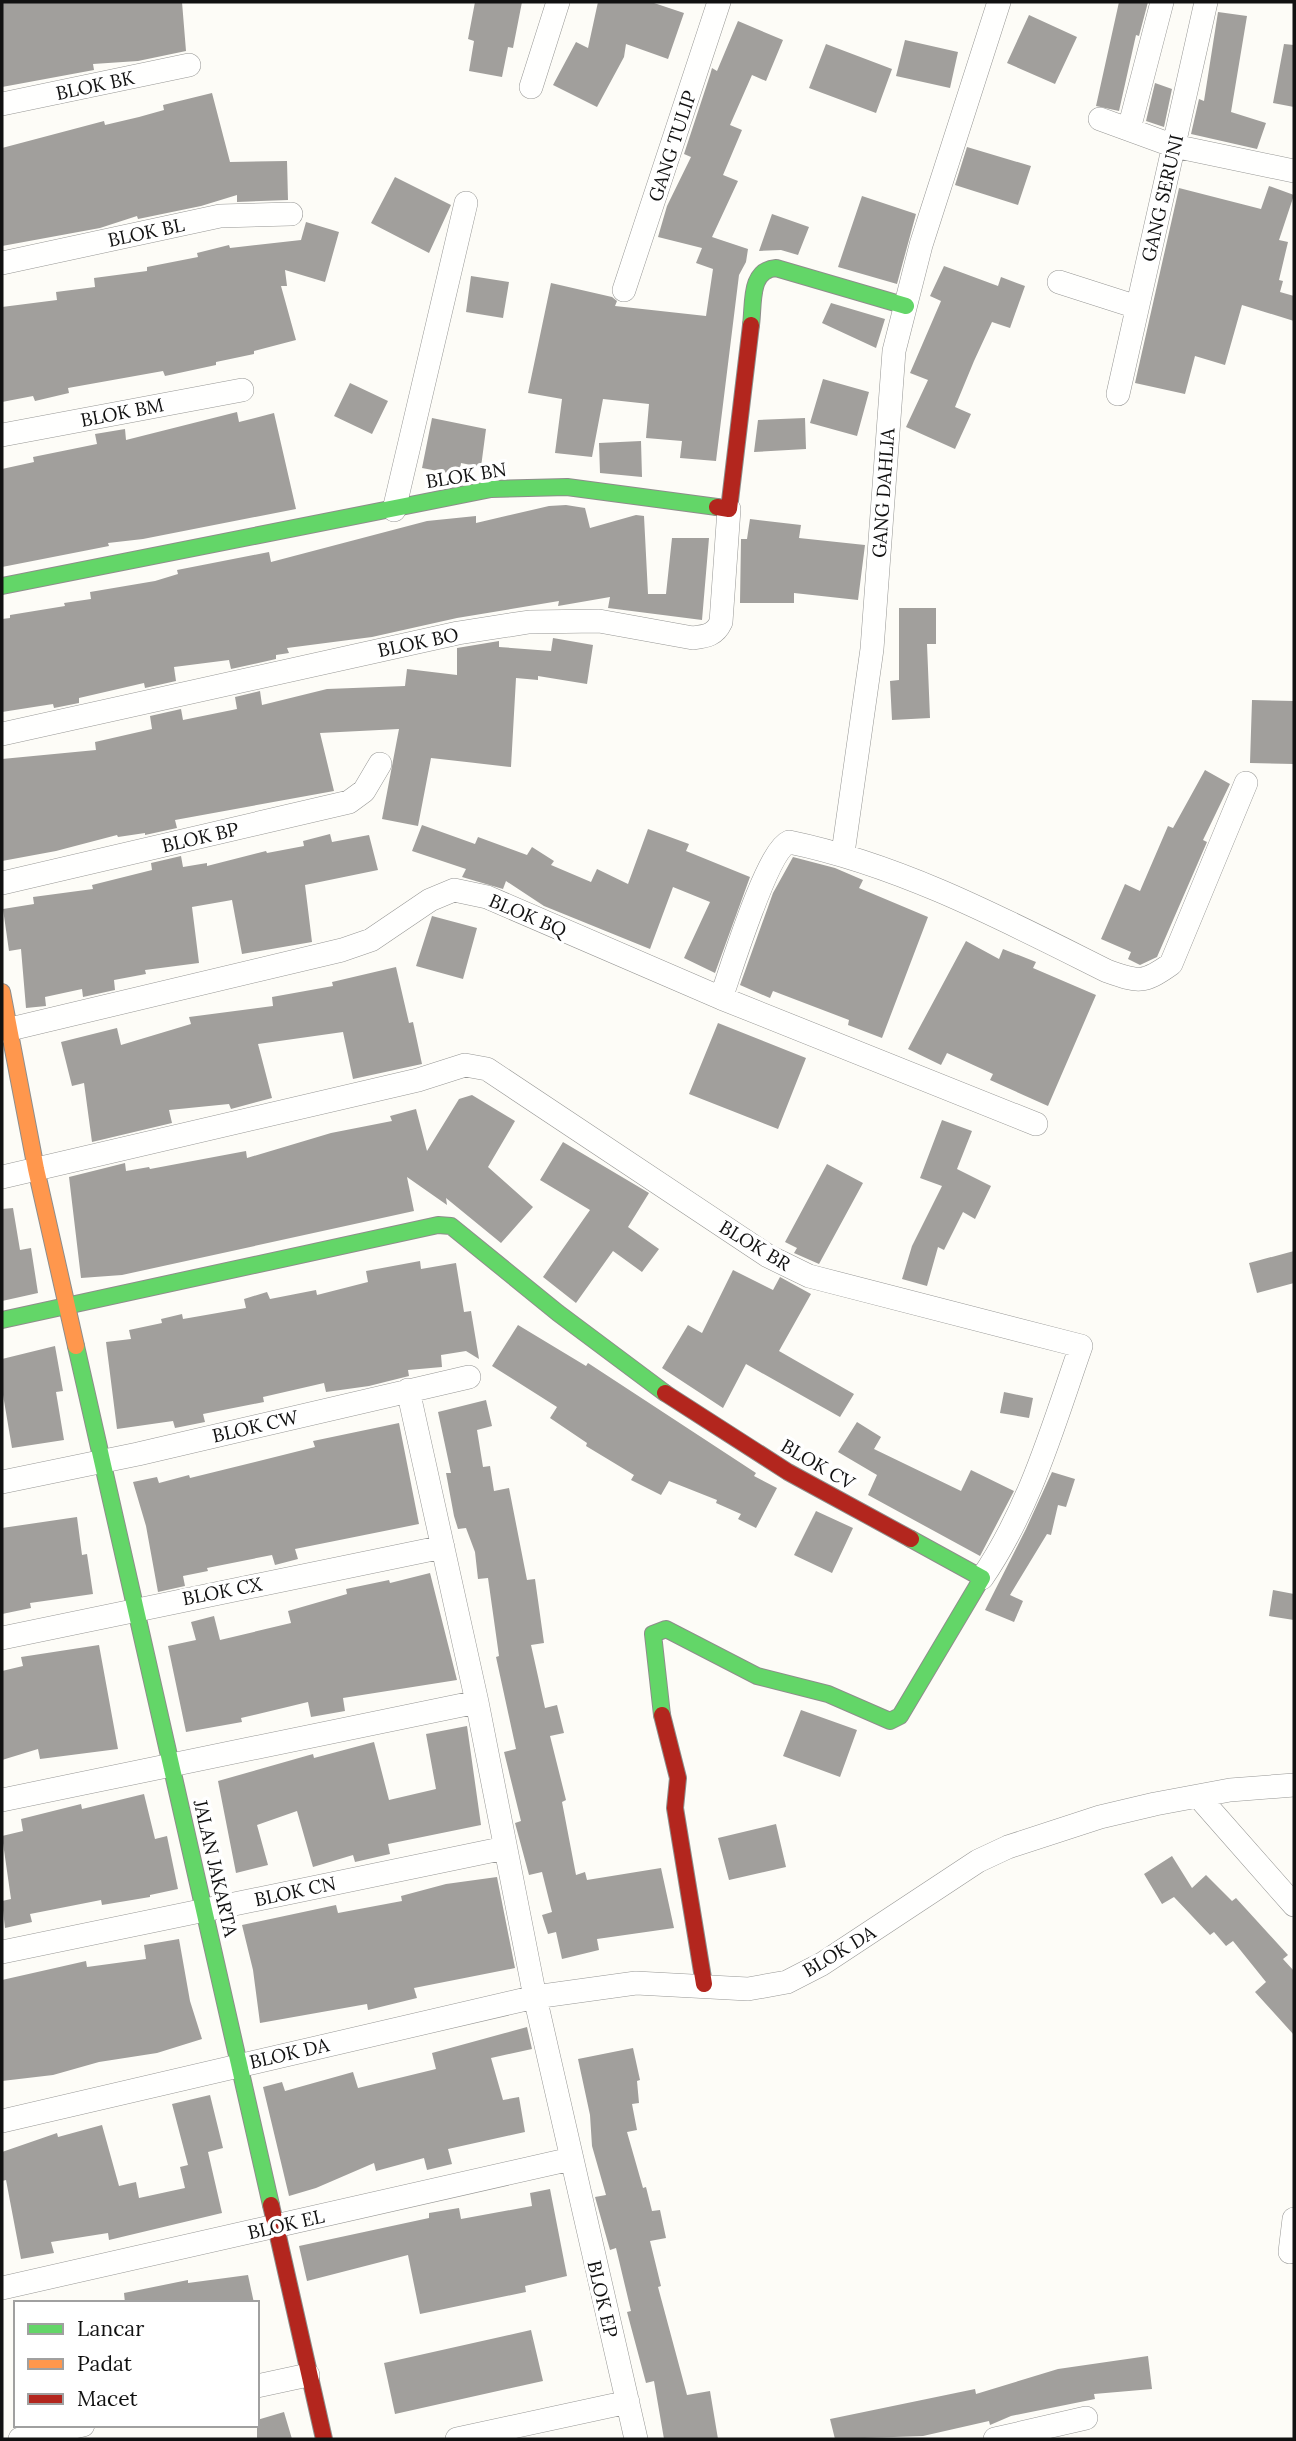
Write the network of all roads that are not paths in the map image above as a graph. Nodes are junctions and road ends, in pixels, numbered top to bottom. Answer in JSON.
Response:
{"nodes":[{"id":1,"x":558,"y":2,"type":"edge"},
{"id":2,"x":719,"y":2,"type":"edge"},
{"id":3,"x":999,"y":2,"type":"edge"},
{"id":4,"x":1162,"y":2,"type":"edge"},
{"id":5,"x":1206,"y":2,"type":"edge"},
{"id":6,"x":189,"y":65,"type":"dead end"},
{"id":7,"x":531,"y":87,"type":"dead end"},
{"id":8,"x":2,"y":104,"type":"edge"},
{"id":9,"x":1100,"y":119,"type":"dead end"},
{"id":10,"x":1129,"y":129,"type":"junction"},
{"id":11,"x":1174,"y":146,"type":"junction"},
{"id":12,"x":1294,"y":171,"type":"edge"},
{"id":13,"x":466,"y":203,"type":"dead end"},
{"id":14,"x":291,"y":214,"type":"dead end"},
{"id":15,"x":2,"y":264,"type":"edge"},
{"id":16,"x":1059,"y":282,"type":"dead end"},
{"id":17,"x":624,"y":290,"type":"dead end"},
{"id":18,"x":906,"y":306,"type":"junction"},
{"id":19,"x":1137,"y":307,"type":"junction"},
{"id":20,"x":242,"y":390,"type":"dead end"},
{"id":21,"x":1118,"y":394,"type":"dead end"},
{"id":22,"x":2,"y":435,"type":"edge"},
{"id":23,"x":729,"y":509,"type":"junction"},
{"id":24,"x":394,"y":510,"type":"junction"},
{"id":25,"x":2,"y":586,"type":"edge"},
{"id":26,"x":2,"y":734,"type":"edge"},
{"id":27,"x":380,"y":764,"type":"dead end"},
{"id":28,"x":1246,"y":783,"type":"dead end"},
{"id":29,"x":843,"y":853,"type":"junction"},
{"id":30,"x":2,"y":883,"type":"edge"},
{"id":31,"x":2,"y":992,"type":"edge"},
{"id":32,"x":721,"y":998,"type":"junction"},
{"id":33,"x":6,"y":1030,"type":"edge"},
{"id":34,"x":1036,"y":1124,"type":"dead end"},
{"id":35,"x":36,"y":1169,"type":"junction"},
{"id":36,"x":2,"y":1177,"type":"edge"},
{"id":37,"x":68,"y":1306,"type":"junction"},
{"id":38,"x":2,"y":1320,"type":"edge"},
{"id":39,"x":468,"y":1377,"type":"dead end"},
{"id":40,"x":408,"y":1390,"type":"junction"},
{"id":41,"x":102,"y":1462,"type":"junction"},
{"id":42,"x":2,"y":1482,"type":"edge"},
{"id":43,"x":443,"y":1547,"type":"junction"},
{"id":44,"x":982,"y":1578,"type":"junction"},
{"id":45,"x":135,"y":1608,"type":"junction"},
{"id":46,"x":2,"y":1638,"type":"edge"},
{"id":47,"x":477,"y":1702,"type":"junction"},
{"id":48,"x":170,"y":1765,"type":"junction"},
{"id":49,"x":1294,"y":1785,"type":"edge"},
{"id":50,"x":1198,"y":1796,"type":"junction"},
{"id":51,"x":2,"y":1800,"type":"edge"},
{"id":52,"x":505,"y":1847,"type":"junction"},
{"id":53,"x":1294,"y":1905,"type":"edge"},
{"id":54,"x":205,"y":1910,"type":"junction"},
{"id":55,"x":2,"y":1952,"type":"edge"},
{"id":56,"x":704,"y":1984,"type":"junction"},
{"id":57,"x":535,"y":1997,"type":"junction"},
{"id":58,"x":238,"y":2065,"type":"junction"},
{"id":59,"x":2,"y":2121,"type":"edge"},
{"id":60,"x":570,"y":2159,"type":"junction"},
{"id":61,"x":1294,"y":2219,"type":"edge"},
{"id":62,"x":274,"y":2227,"type":"junction"},
{"id":63,"x":1290,"y":2252,"type":"dead end"},
{"id":64,"x":2,"y":2288,"type":"edge"},
{"id":65,"x":308,"y":2375,"type":"junction"},
{"id":66,"x":259,"y":2386,"type":"edge"},
{"id":67,"x":628,"y":2402,"type":"junction"},
{"id":68,"x":1086,"y":2418,"type":"dead end"},
{"id":69,"x":74,"y":2427,"type":"edge"},
{"id":70,"x":20,"y":2439,"type":"edge"},
{"id":71,"x":324,"y":2439,"type":"edge"},
{"id":72,"x":457,"y":2439,"type":"edge"},
{"id":73,"x":636,"y":2439,"type":"edge"},
{"id":74,"x":995,"y":2439,"type":"edge"}],
"edges":[{"from":1,"to":7,"type":"street"},
{"from":2,"to":17,"type":"street","name":"GANG TULIP"},
{"from":3,"to":18,"type":"street","name":"GANG DAHLIA"},
{"from":4,"to":10,"type":"street"},
{"from":5,"to":11,"type":"street","name":"GANG SERUNI"},
{"from":6,"to":8,"type":"street","name":"BLOK BK"},
{"from":9,"to":10,"type":"street"},
{"from":10,"to":11,"type":"street"},
{"from":11,"to":12,"type":"street"},
{"from":11,"to":19,"type":"street","name":"GANG SERUNI"},
{"from":13,"to":24,"type":"street"},
{"from":14,"to":15,"type":"street","name":"BLOK BL"},
{"from":16,"to":19,"type":"street"},
{"from":18,"to":23,"type":"street"},
{"from":18,"to":29,"type":"street","name":"GANG DAHLIA"},
{"from":19,"to":21,"type":"street","name":"GANG SERUNI"},
{"from":20,"to":22,"type":"street","name":"BLOK BM"},
{"from":23,"to":24,"type":"street","name":"BLOK BN"},
{"from":23,"to":26,"type":"street","name":"BLOK BO"},
{"from":24,"to":25,"type":"street","name":"BLOK BN"},
{"from":27,"to":30,"type":"street","name":"BLOK BP"},
{"from":28,"to":29,"type":"street"},
{"from":29,"to":32,"type":"street"},
{"from":31,"to":33,"type":"street","name":"JALAN JAKARTA"},
{"from":32,"to":33,"type":"street","name":"BLOK BQ"},
{"from":32,"to":34,"type":"street","name":"BLOK BQ"},
{"from":33,"to":35,"type":"street","name":"JALAN JAKARTA"},
{"from":35,"to":36,"type":"street"},
{"from":35,"to":37,"type":"street","name":"JALAN JAKARTA"},
{"from":35,"to":44,"type":"street","name":"BLOK BR"},
{"from":37,"to":38,"type":"street"},
{"from":37,"to":41,"type":"street","name":"JALAN JAKARTA"},
{"from":37,"to":44,"type":"street","name":"BLOK CV"},
{"from":39,"to":40,"type":"street","name":"BLOK CW"},
{"from":40,"to":41,"type":"street","name":"BLOK CW"},
{"from":40,"to":43,"type":"street","name":"BLOK EP"},
{"from":41,"to":42,"type":"street","name":"BLOK CW"},
{"from":41,"to":45,"type":"street","name":"JALAN JAKARTA"},
{"from":43,"to":45,"type":"street","name":"BLOK CX"},
{"from":43,"to":47,"type":"street","name":"BLOK EP"},
{"from":44,"to":56,"type":"street"},
{"from":45,"to":46,"type":"street","name":"BLOK CX"},
{"from":45,"to":48,"type":"street","name":"JALAN JAKARTA"},
{"from":47,"to":48,"type":"street"},
{"from":47,"to":52,"type":"street","name":"BLOK EP"},
{"from":48,"to":51,"type":"street"},
{"from":48,"to":54,"type":"street","name":"JALAN JAKARTA"},
{"from":49,"to":50,"type":"street","name":"BLOK DA"},
{"from":50,"to":53,"type":"street"},
{"from":50,"to":56,"type":"street","name":"BLOK DA"},
{"from":52,"to":54,"type":"street","name":"BLOK CN"},
{"from":52,"to":57,"type":"street","name":"BLOK EP"},
{"from":54,"to":55,"type":"street","name":"BLOK CN"},
{"from":54,"to":58,"type":"street","name":"JALAN JAKARTA"},
{"from":56,"to":57,"type":"street","name":"BLOK DA"},
{"from":57,"to":58,"type":"street","name":"BLOK DA"},
{"from":57,"to":60,"type":"street","name":"BLOK EP"},
{"from":58,"to":59,"type":"street","name":"BLOK DA"},
{"from":58,"to":62,"type":"street","name":"JALAN JAKARTA"},
{"from":60,"to":62,"type":"street","name":"BLOK EL"},
{"from":60,"to":67,"type":"street","name":"BLOK EP"},
{"from":61,"to":63,"type":"street"},
{"from":62,"to":64,"type":"street","name":"BLOK EL"},
{"from":62,"to":65,"type":"street","name":"JALAN JAKARTA"},
{"from":65,"to":66,"type":"street"},
{"from":65,"to":71,"type":"street","name":"JALAN JAKARTA"},
{"from":67,"to":72,"type":"street"},
{"from":67,"to":73,"type":"street","name":"BLOK EP"},
{"from":68,"to":74,"type":"street"},
{"from":69,"to":70,"type":"street"}]}
